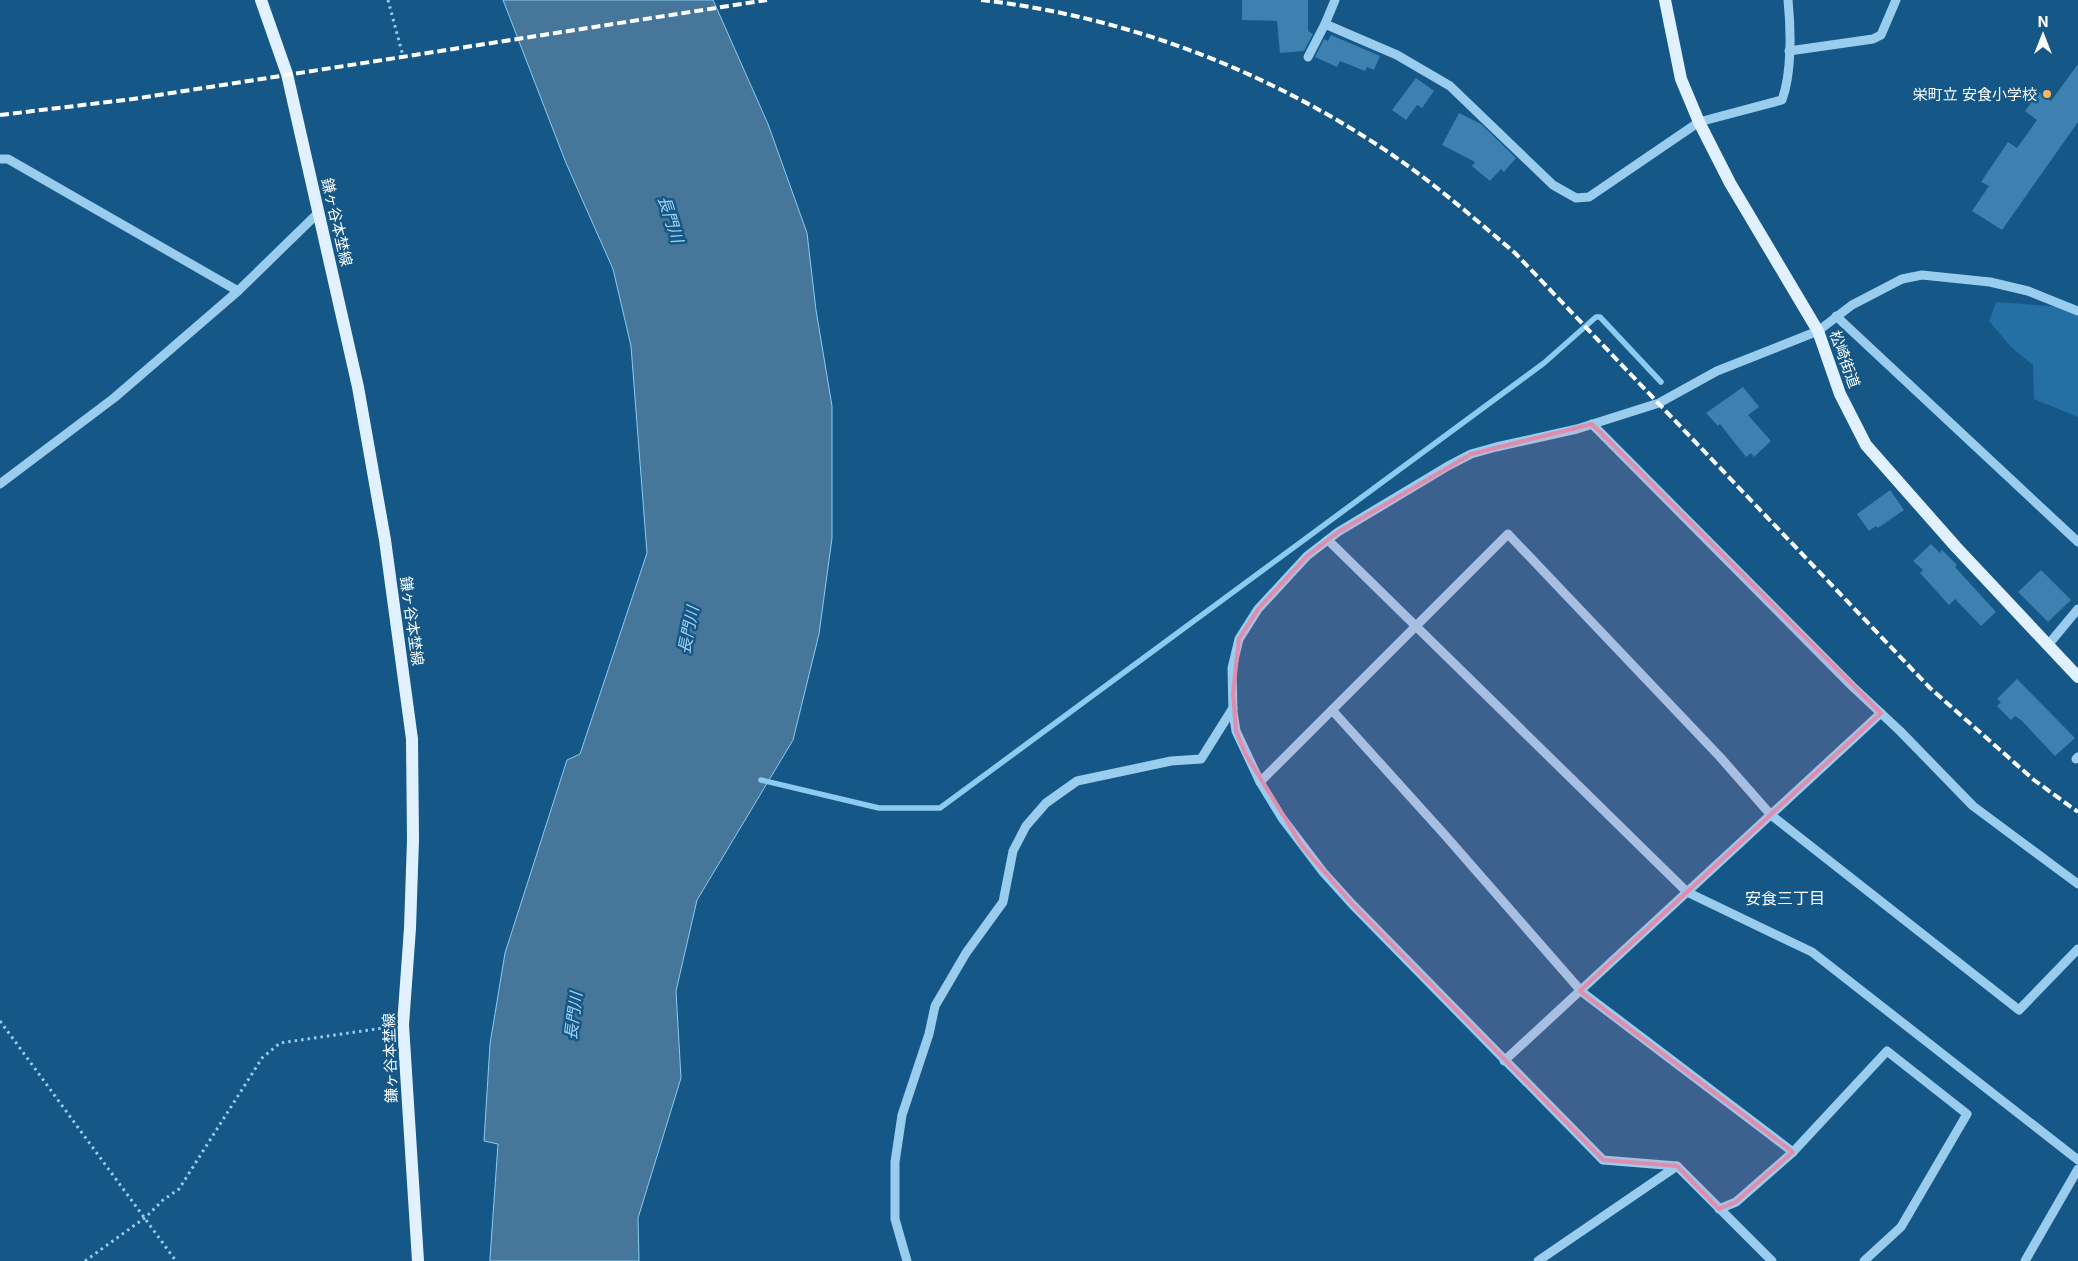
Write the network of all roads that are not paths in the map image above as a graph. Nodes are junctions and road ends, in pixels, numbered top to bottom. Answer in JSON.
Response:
{"nodes":[{"id":1,"x":260,"y":0,"type":"edge"},
{"id":2,"x":1335,"y":0,"type":"edge"},
{"id":3,"x":1665,"y":0,"type":"edge"},
{"id":4,"x":1788,"y":0,"type":"edge"},
{"id":5,"x":1896,"y":0,"type":"edge"},
{"id":6,"x":1325,"y":24,"type":"junction"},
{"id":7,"x":1789,"y":51,"type":"junction"},
{"id":8,"x":1308,"y":57,"type":"dead end"},
{"id":9,"x":1699,"y":122,"type":"junction"},
{"id":10,"x":0,"y":159,"type":"edge"},
{"id":11,"x":318,"y":213,"type":"junction"},
{"id":12,"x":238,"y":291,"type":"junction"},
{"id":13,"x":2078,"y":311,"type":"edge"},
{"id":14,"x":1836,"y":316,"type":"junction"},
{"id":15,"x":1818,"y":331,"type":"junction"},
{"id":16,"x":1592,"y":424,"type":"junction"},
{"id":17,"x":0,"y":484,"type":"edge"},
{"id":18,"x":1328,"y":540,"type":"junction"},
{"id":19,"x":2078,"y":542,"type":"edge"},
{"id":20,"x":2078,"y":609,"type":"edge"},
{"id":21,"x":1416,"y":626,"type":"junction"},
{"id":22,"x":2048,"y":645,"type":"junction"},
{"id":23,"x":2078,"y":677,"type":"edge"},
{"id":24,"x":1233,"y":708,"type":"junction"},
{"id":25,"x":1332,"y":710,"type":"junction"},
{"id":26,"x":1881,"y":713,"type":"junction"},
{"id":27,"x":1260,"y":782,"type":"junction"},
{"id":28,"x":1771,"y":815,"type":"junction"},
{"id":29,"x":2078,"y":884,"type":"edge"},
{"id":30,"x":1687,"y":892,"type":"junction"},
{"id":31,"x":2078,"y":949,"type":"edge"},
{"id":32,"x":1581,"y":991,"type":"junction"},
{"id":33,"x":1504,"y":1062,"type":"junction"},
{"id":34,"x":1793,"y":1152,"type":"junction"},
{"id":35,"x":2078,"y":1160,"type":"edge"},
{"id":36,"x":1677,"y":1166,"type":"junction"},
{"id":37,"x":2078,"y":1169,"type":"edge"},
{"id":38,"x":1719,"y":1209,"type":"junction"},
{"id":39,"x":418,"y":1261,"type":"edge"},
{"id":40,"x":907,"y":1261,"type":"edge"},
{"id":41,"x":1538,"y":1261,"type":"edge"},
{"id":42,"x":1772,"y":1261,"type":"edge"},
{"id":43,"x":1864,"y":1261,"type":"edge"},
{"id":44,"x":2025,"y":1261,"type":"edge"}],
"edges":[{"from":1,"to":11,"type":"main road","name":"鎌ヶ谷本埜線"},
{"from":2,"to":6,"type":"street"},
{"from":3,"to":9,"type":"main road","name":"松崎街道"},
{"from":4,"to":7,"type":"street"},
{"from":5,"to":7,"type":"street"},
{"from":6,"to":8,"type":"street"},
{"from":6,"to":9,"type":"street"},
{"from":7,"to":9,"type":"street"},
{"from":9,"to":15,"type":"main road","name":"松崎街道"},
{"from":10,"to":12,"type":"street"},
{"from":11,"to":12,"type":"street"},
{"from":11,"to":39,"type":"main road","name":"鎌ヶ谷本埜線"},
{"from":12,"to":17,"type":"street"},
{"from":13,"to":14,"type":"street"},
{"from":14,"to":15,"type":"street"},
{"from":14,"to":19,"type":"street"},
{"from":15,"to":16,"type":"street"},
{"from":15,"to":22,"type":"main road","name":"松崎街道"},
{"from":16,"to":18,"type":"street"},
{"from":16,"to":26,"type":"street"},
{"from":18,"to":21,"type":"street"},
{"from":18,"to":24,"type":"street"},
{"from":20,"to":22,"type":"street"},
{"from":21,"to":25,"type":"street"},
{"from":21,"to":28,"type":"street"},
{"from":21,"to":30,"type":"street"},
{"from":22,"to":23,"type":"main road","name":"松崎街道"},
{"from":24,"to":27,"type":"street"},
{"from":24,"to":40,"type":"street"},
{"from":25,"to":27,"type":"street"},
{"from":25,"to":32,"type":"street"},
{"from":26,"to":28,"type":"street"},
{"from":26,"to":29,"type":"street"},
{"from":27,"to":33,"type":"street"},
{"from":28,"to":30,"type":"street"},
{"from":28,"to":31,"type":"street"},
{"from":30,"to":32,"type":"street"},
{"from":30,"to":35,"type":"street"},
{"from":32,"to":33,"type":"street"},
{"from":32,"to":34,"type":"street"},
{"from":33,"to":36,"type":"street"},
{"from":34,"to":38,"type":"street"},
{"from":34,"to":43,"type":"street"},
{"from":36,"to":38,"type":"street"},
{"from":36,"to":41,"type":"street"},
{"from":37,"to":44,"type":"street"},
{"from":38,"to":42,"type":"street"}]}
